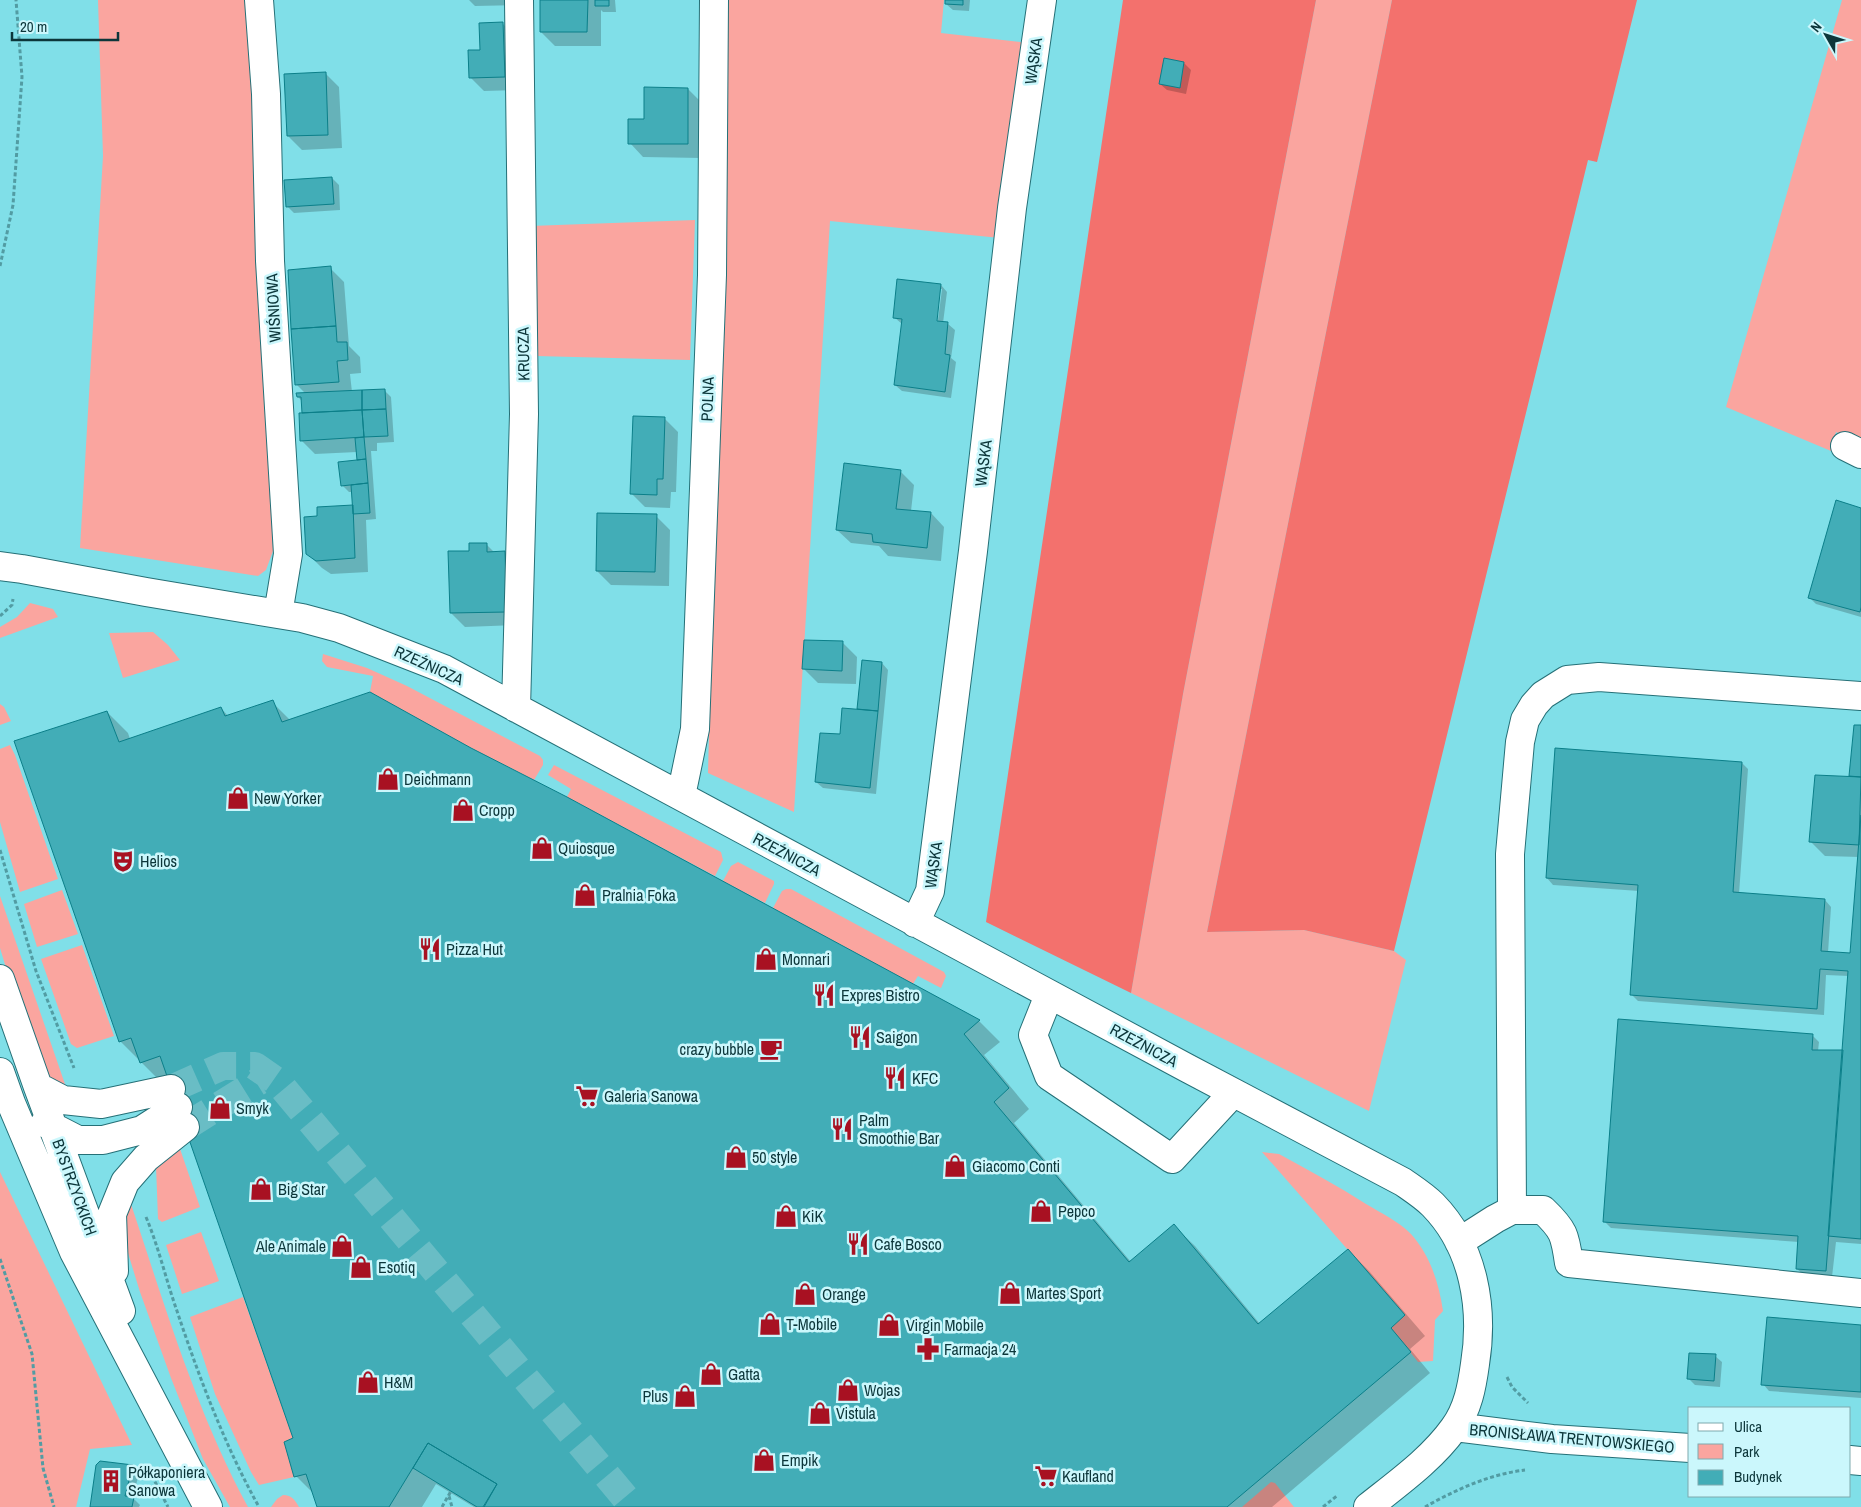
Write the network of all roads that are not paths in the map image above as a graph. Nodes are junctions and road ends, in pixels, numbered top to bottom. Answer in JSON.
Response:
{"nodes":[{"id":1,"x":259,"y":0,"type":"edge"},
{"id":2,"x":519,"y":0,"type":"edge"},
{"id":3,"x":714,"y":0,"type":"edge"},
{"id":4,"x":1042,"y":0,"type":"edge"},
{"id":5,"x":0,"y":566,"type":"edge"},
{"id":6,"x":278,"y":614,"type":"junction"},
{"id":7,"x":1861,"y":696,"type":"edge"},
{"id":8,"x":516,"y":708,"type":"junction"},
{"id":9,"x":681,"y":796,"type":"junction"},
{"id":10,"x":915,"y":923,"type":"junction"},
{"id":11,"x":0,"y":979,"type":"edge"},
{"id":12,"x":1049,"y":995,"type":"junction"},
{"id":13,"x":0,"y":1072,"type":"edge"},
{"id":14,"x":38,"y":1087,"type":"junction"},
{"id":15,"x":1233,"y":1093,"type":"junction"},
{"id":16,"x":11,"y":1103,"type":"junction"},
{"id":17,"x":178,"y":1108,"type":"junction"},
{"id":18,"x":53,"y":1128,"type":"junction"},
{"id":19,"x":1512,"y":1210,"type":"junction"},
{"id":20,"x":1459,"y":1242,"type":"junction"},
{"id":21,"x":115,"y":1293,"type":"junction"},
{"id":22,"x":1861,"y":1293,"type":"edge"},
{"id":23,"x":150,"y":1395,"type":"junction"},
{"id":24,"x":1455,"y":1427,"type":"junction"},
{"id":25,"x":1688,"y":1448,"type":"edge"},
{"id":26,"x":208,"y":1507,"type":"edge"},
{"id":27,"x":1368,"y":1507,"type":"edge"}],
"edges":[{"from":1,"to":6,"type":"street","name":"WIŚNIOWA"},
{"from":2,"to":8,"type":"street","name":"KRUCZA"},
{"from":3,"to":9,"type":"street","name":"POLNA"},
{"from":4,"to":10,"type":"street","name":"WĄSKA"},
{"from":5,"to":6,"type":"street","name":"RZEŹNICZA"},
{"from":6,"to":8,"type":"street","name":"RZEŹNICZA"},
{"from":7,"to":19,"type":"street"},
{"from":8,"to":9,"type":"street","name":"RZEŹNICZA"},
{"from":9,"to":10,"type":"street","name":"RZEŹNICZA"},
{"from":10,"to":12,"type":"street","name":"RZEŹNICZA"},
{"from":11,"to":14,"type":"street","name":"BYSTRZYCKICH"},
{"from":12,"to":15,"type":"street","name":"RZEŹNICZA"},
{"from":12,"to":15,"type":"street"},
{"from":13,"to":16,"type":"street","name":"BYSTRZYCKICH"},
{"from":14,"to":17,"type":"street"},
{"from":14,"to":18,"type":"street","name":"BYSTRZYCKICH"},
{"from":15,"to":20,"type":"street","name":"RZEŹNICZA"},
{"from":16,"to":18,"type":"street"},
{"from":16,"to":23,"type":"street","name":"BYSTRZYCKICH"},
{"from":17,"to":18,"type":"street"},
{"from":17,"to":21,"type":"street"},
{"from":18,"to":21,"type":"street","name":"BYSTRZYCKICH"},
{"from":19,"to":20,"type":"street"},
{"from":19,"to":22,"type":"street"},
{"from":20,"to":24,"type":"street","name":"RZEŹNICZA"},
{"from":21,"to":23,"type":"street","name":"BYSTRZYCKICH"},
{"from":23,"to":26,"type":"street","name":"BYSTRZYCKICH"},
{"from":24,"to":25,"type":"street","name":"BRONISŁAWA TRENTOWSKIEGO"},
{"from":24,"to":27,"type":"street","name":"RZEŹNICZA"}]}
